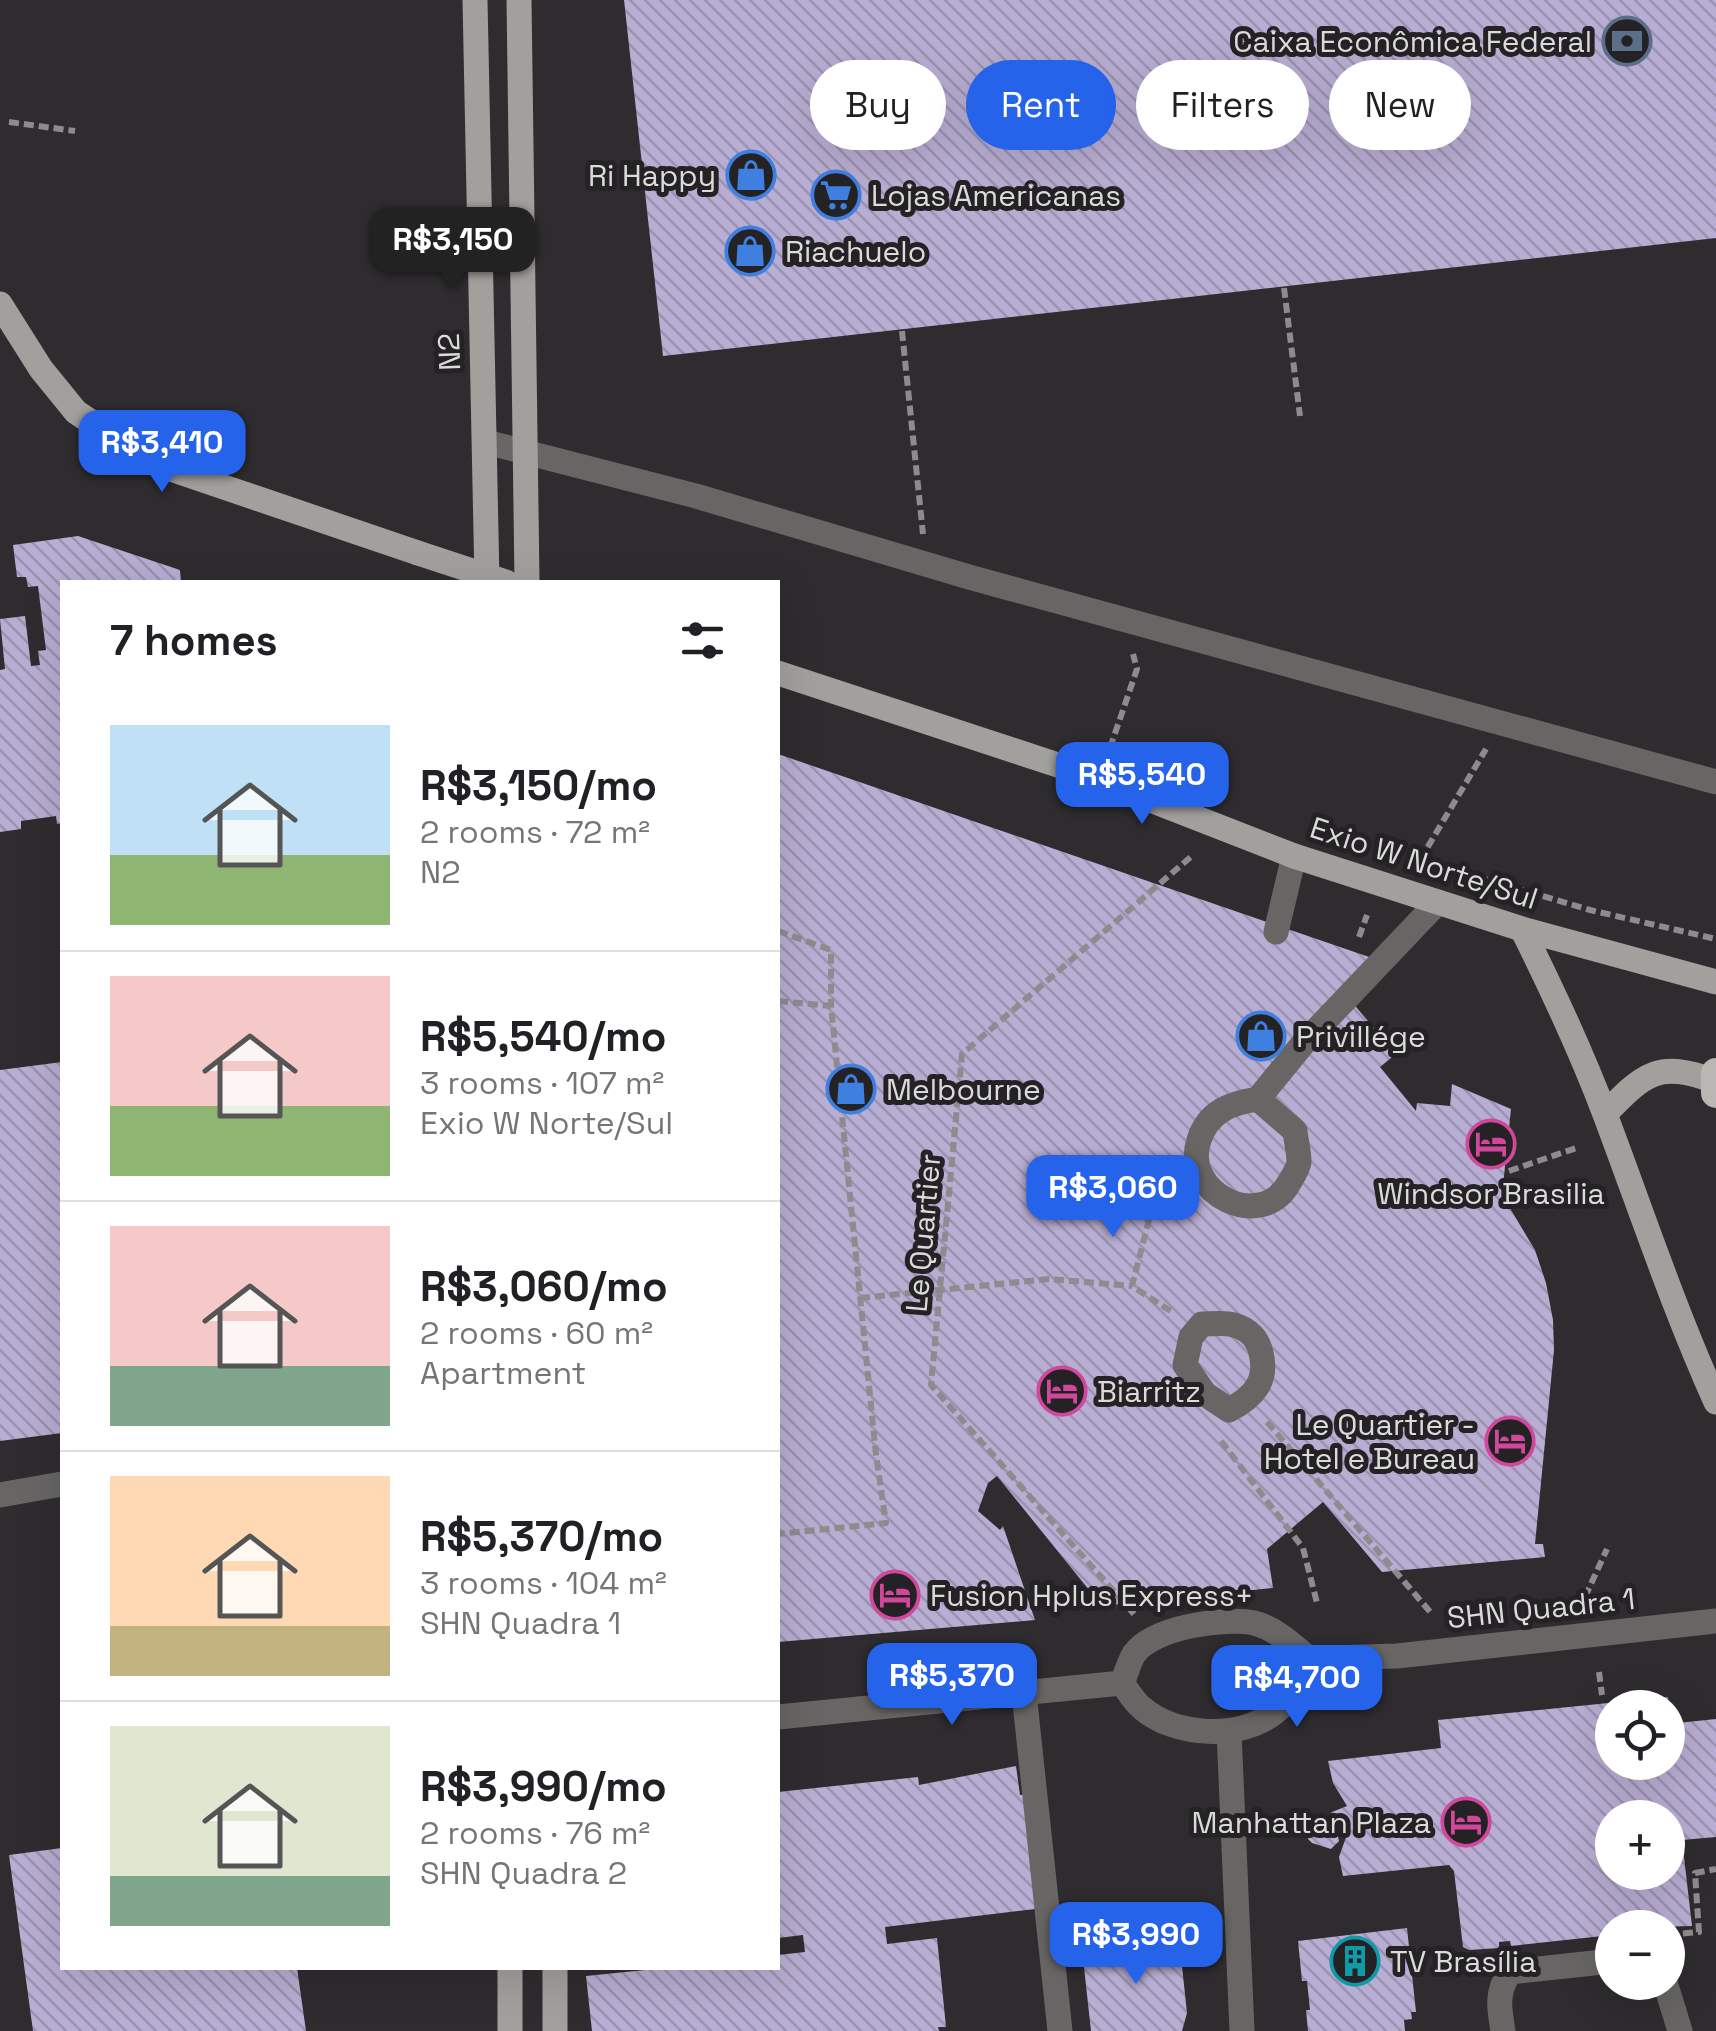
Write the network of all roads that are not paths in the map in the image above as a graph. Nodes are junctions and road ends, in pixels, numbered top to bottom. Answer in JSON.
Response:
{"nodes":[{"id":1,"x":475,"y":0,"type":"edge"},
{"id":2,"x":520,"y":0,"type":"edge"},
{"id":3,"x":0,"y":304,"type":"edge"},
{"id":4,"x":486,"y":442,"type":"junction"},
{"id":5,"x":523,"y":452,"type":"junction"},
{"id":6,"x":487,"y":580,"type":"edge"},
{"id":7,"x":500,"y":580,"type":"edge"},
{"id":8,"x":527,"y":580,"type":"edge"},
{"id":9,"x":780,"y":674,"type":"edge"},
{"id":10,"x":1716,"y":782,"type":"edge"},
{"id":11,"x":1294,"y":856,"type":"junction"},
{"id":12,"x":1438,"y":902,"type":"junction"},
{"id":13,"x":1522,"y":929,"type":"junction"},
{"id":14,"x":1276,"y":932,"type":"dead end"},
{"id":15,"x":1716,"y":982,"type":"edge"},
{"id":16,"x":1715,"y":1082,"type":"edge"},
{"id":17,"x":1258,"y":1099,"type":"junction"},
{"id":18,"x":1605,"y":1114,"type":"junction"},
{"id":19,"x":1259,"y":1346,"type":"joint"},
{"id":20,"x":1716,"y":1402,"type":"edge"},
{"id":21,"x":60,"y":1484,"type":"edge"},
{"id":22,"x":0,"y":1495,"type":"edge"},
{"id":23,"x":1716,"y":1621,"type":"edge"},
{"id":24,"x":1314,"y":1662,"type":"junction"},
{"id":25,"x":1122,"y":1683,"type":"junction"},
{"id":26,"x":1024,"y":1694,"type":"junction"},
{"id":27,"x":780,"y":1716,"type":"edge"},
{"id":28,"x":1229,"y":1732,"type":"junction"},
{"id":29,"x":1595,"y":1963,"type":"edge"},
{"id":30,"x":510,"y":1970,"type":"edge"},
{"id":31,"x":555,"y":1970,"type":"edge"},
{"id":32,"x":1671,"y":2000,"type":"edge"},
{"id":33,"x":510,"y":2031,"type":"edge"},
{"id":34,"x":555,"y":2031,"type":"edge"},
{"id":35,"x":1060,"y":2031,"type":"edge"},
{"id":36,"x":1242,"y":2031,"type":"edge"},
{"id":37,"x":1503,"y":2031,"type":"edge"},
{"id":38,"x":1680,"y":2031,"type":"edge"}],
"edges":[{"from":1,"to":4,"type":"main road","name":"N2"},
{"from":2,"to":5,"type":"main road"},
{"from":3,"to":7,"type":"main road","bridge":true},
{"from":4,"to":5,"type":"street"},
{"from":4,"to":6,"type":"main road","name":"N2"},
{"from":5,"to":8,"type":"main road"},
{"from":5,"to":10,"type":"street"},
{"from":9,"to":11,"type":"main road","name":"Exio W Norte/Sul"},
{"from":11,"to":12,"type":"main road","name":"Exio W Norte/Sul"},
{"from":11,"to":14,"type":"street"},
{"from":12,"to":13,"type":"main road","name":"Exio W Norte/Sul"},
{"from":12,"to":17,"type":"street"},
{"from":13,"to":15,"type":"main road","name":"Exio W Norte/Sul"},
{"from":13,"to":18,"type":"main road"},
{"from":16,"to":18,"type":"main road"},
{"from":17,"to":17,"type":"street"},
{"from":18,"to":20,"type":"main road"},
{"from":19,"to":19,"type":"street"},
{"from":21,"to":22,"type":"street"},
{"from":23,"to":24,"type":"street","name":"SHN Quadra 1"},
{"from":24,"to":25,"type":"street"},
{"from":24,"to":28,"type":"street"},
{"from":25,"to":26,"type":"street"},
{"from":25,"to":28,"type":"street"},
{"from":26,"to":27,"type":"street"},
{"from":26,"to":35,"type":"street"},
{"from":28,"to":36,"type":"street"},
{"from":29,"to":37,"type":"street"},
{"from":30,"to":33,"type":"main road"},
{"from":31,"to":34,"type":"main road"},
{"from":32,"to":38,"type":"street"}]}
